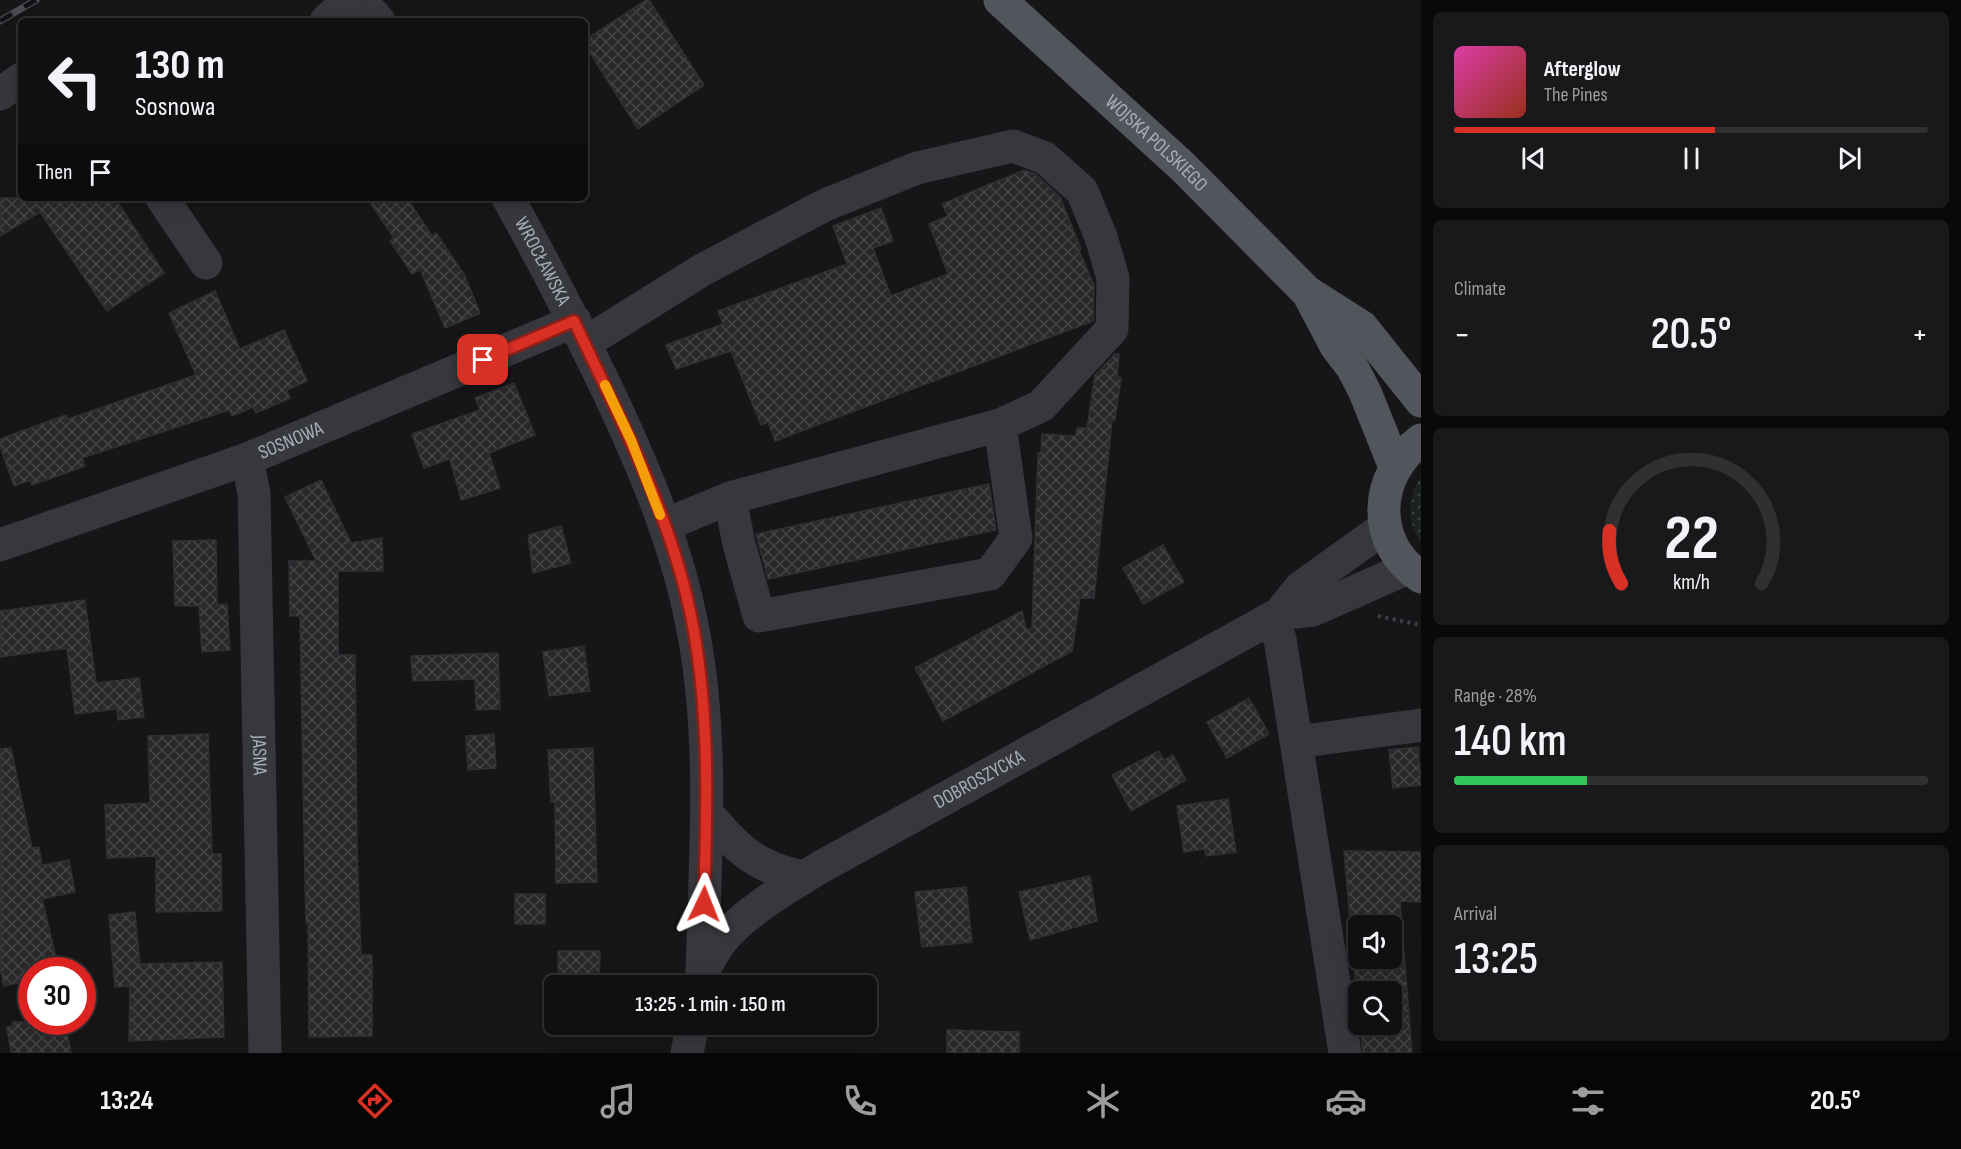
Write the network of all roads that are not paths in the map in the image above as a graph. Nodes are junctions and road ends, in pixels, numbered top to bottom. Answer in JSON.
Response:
{"nodes":[{"id":1,"x":349,"y":0,"type":"edge"},
{"id":2,"x":360,"y":0,"type":"edge"},
{"id":3,"x":1000,"y":0,"type":"edge"},
{"id":4,"x":329,"y":18,"type":"edge"},
{"id":5,"x":376,"y":18,"type":"edge"},
{"id":6,"x":18,"y":81,"type":"edge"},
{"id":7,"x":0,"y":94,"type":"edge"},
{"id":8,"x":164,"y":201,"type":"edge"},
{"id":9,"x":510,"y":201,"type":"edge"},
{"id":10,"x":206,"y":263,"type":"dead end"},
{"id":11,"x":1307,"y":292,"type":"junction"},
{"id":12,"x":580,"y":332,"type":"junction"},
{"id":13,"x":1421,"y":401,"type":"edge"},
{"id":14,"x":1000,"y":425,"type":"junction"},
{"id":15,"x":1421,"y":440,"type":"edge"},
{"id":16,"x":248,"y":459,"type":"junction"},
{"id":17,"x":1395,"y":467,"type":"junction"},
{"id":18,"x":730,"y":498,"type":"junction"},
{"id":19,"x":664,"y":525,"type":"junction"},
{"id":20,"x":1385,"y":527,"type":"junction"},
{"id":21,"x":0,"y":545,"type":"edge"},
{"id":22,"x":1414,"y":572,"type":"edge"},
{"id":23,"x":1275,"y":616,"type":"junction"},
{"id":24,"x":1421,"y":725,"type":"edge"},
{"id":25,"x":1297,"y":741,"type":"junction"},
{"id":26,"x":707,"y":813,"type":"junction"},
{"id":27,"x":804,"y":877,"type":"junction"},
{"id":28,"x":701,"y":975,"type":"edge"},
{"id":29,"x":703,"y":975,"type":"edge"},
{"id":30,"x":691,"y":1035,"type":"edge"},
{"id":31,"x":265,"y":1053,"type":"edge"},
{"id":32,"x":687,"y":1053,"type":"edge"},
{"id":33,"x":1345,"y":1053,"type":"edge"}],
"edges":[{"from":1,"to":4,"type":"street"},
{"from":2,"to":5,"type":"street"},
{"from":3,"to":11,"type":"main road","name":"WOJSKA POLSKIEGO"},
{"from":6,"to":7,"type":"street"},
{"from":8,"to":10,"type":"street"},
{"from":9,"to":12,"type":"street","name":"WROCŁAWSKA"},
{"from":11,"to":13,"type":"main road","name":"WOJSKA POLSKIEGO"},
{"from":11,"to":17,"type":"main road","name":"WOJSKA POLSKIEGO"},
{"from":12,"to":14,"type":"street","name":"SOSNOWA"},
{"from":12,"to":16,"type":"street","name":"SOSNOWA"},
{"from":12,"to":19,"type":"street","name":"WROCŁAWSKA"},
{"from":14,"to":18,"type":"street","name":"SOSNOWA"},
{"from":14,"to":18,"type":"street"},
{"from":15,"to":17,"type":"main road"},
{"from":16,"to":21,"type":"street","name":"SOSNOWA"},
{"from":16,"to":31,"type":"street","name":"JASNA"},
{"from":17,"to":20,"type":"main road"},
{"from":18,"to":19,"type":"street","name":"SOSNOWA"},
{"from":19,"to":26,"type":"street","name":"WROCŁAWSKA"},
{"from":20,"to":22,"type":"main road"},
{"from":20,"to":23,"type":"street","name":"DOBROSZYCKA"},
{"from":22,"to":23,"type":"street","name":"DOBROSZYCKA"},
{"from":23,"to":25,"type":"street"},
{"from":23,"to":27,"type":"street","name":"DOBROSZYCKA"},
{"from":24,"to":25,"type":"street"},
{"from":25,"to":33,"type":"street"},
{"from":26,"to":27,"type":"street"},
{"from":26,"to":28,"type":"street","name":"WROCŁAWSKA"},
{"from":27,"to":29,"type":"street","name":"DOBROSZYCKA"},
{"from":30,"to":32,"type":"street"}]}
